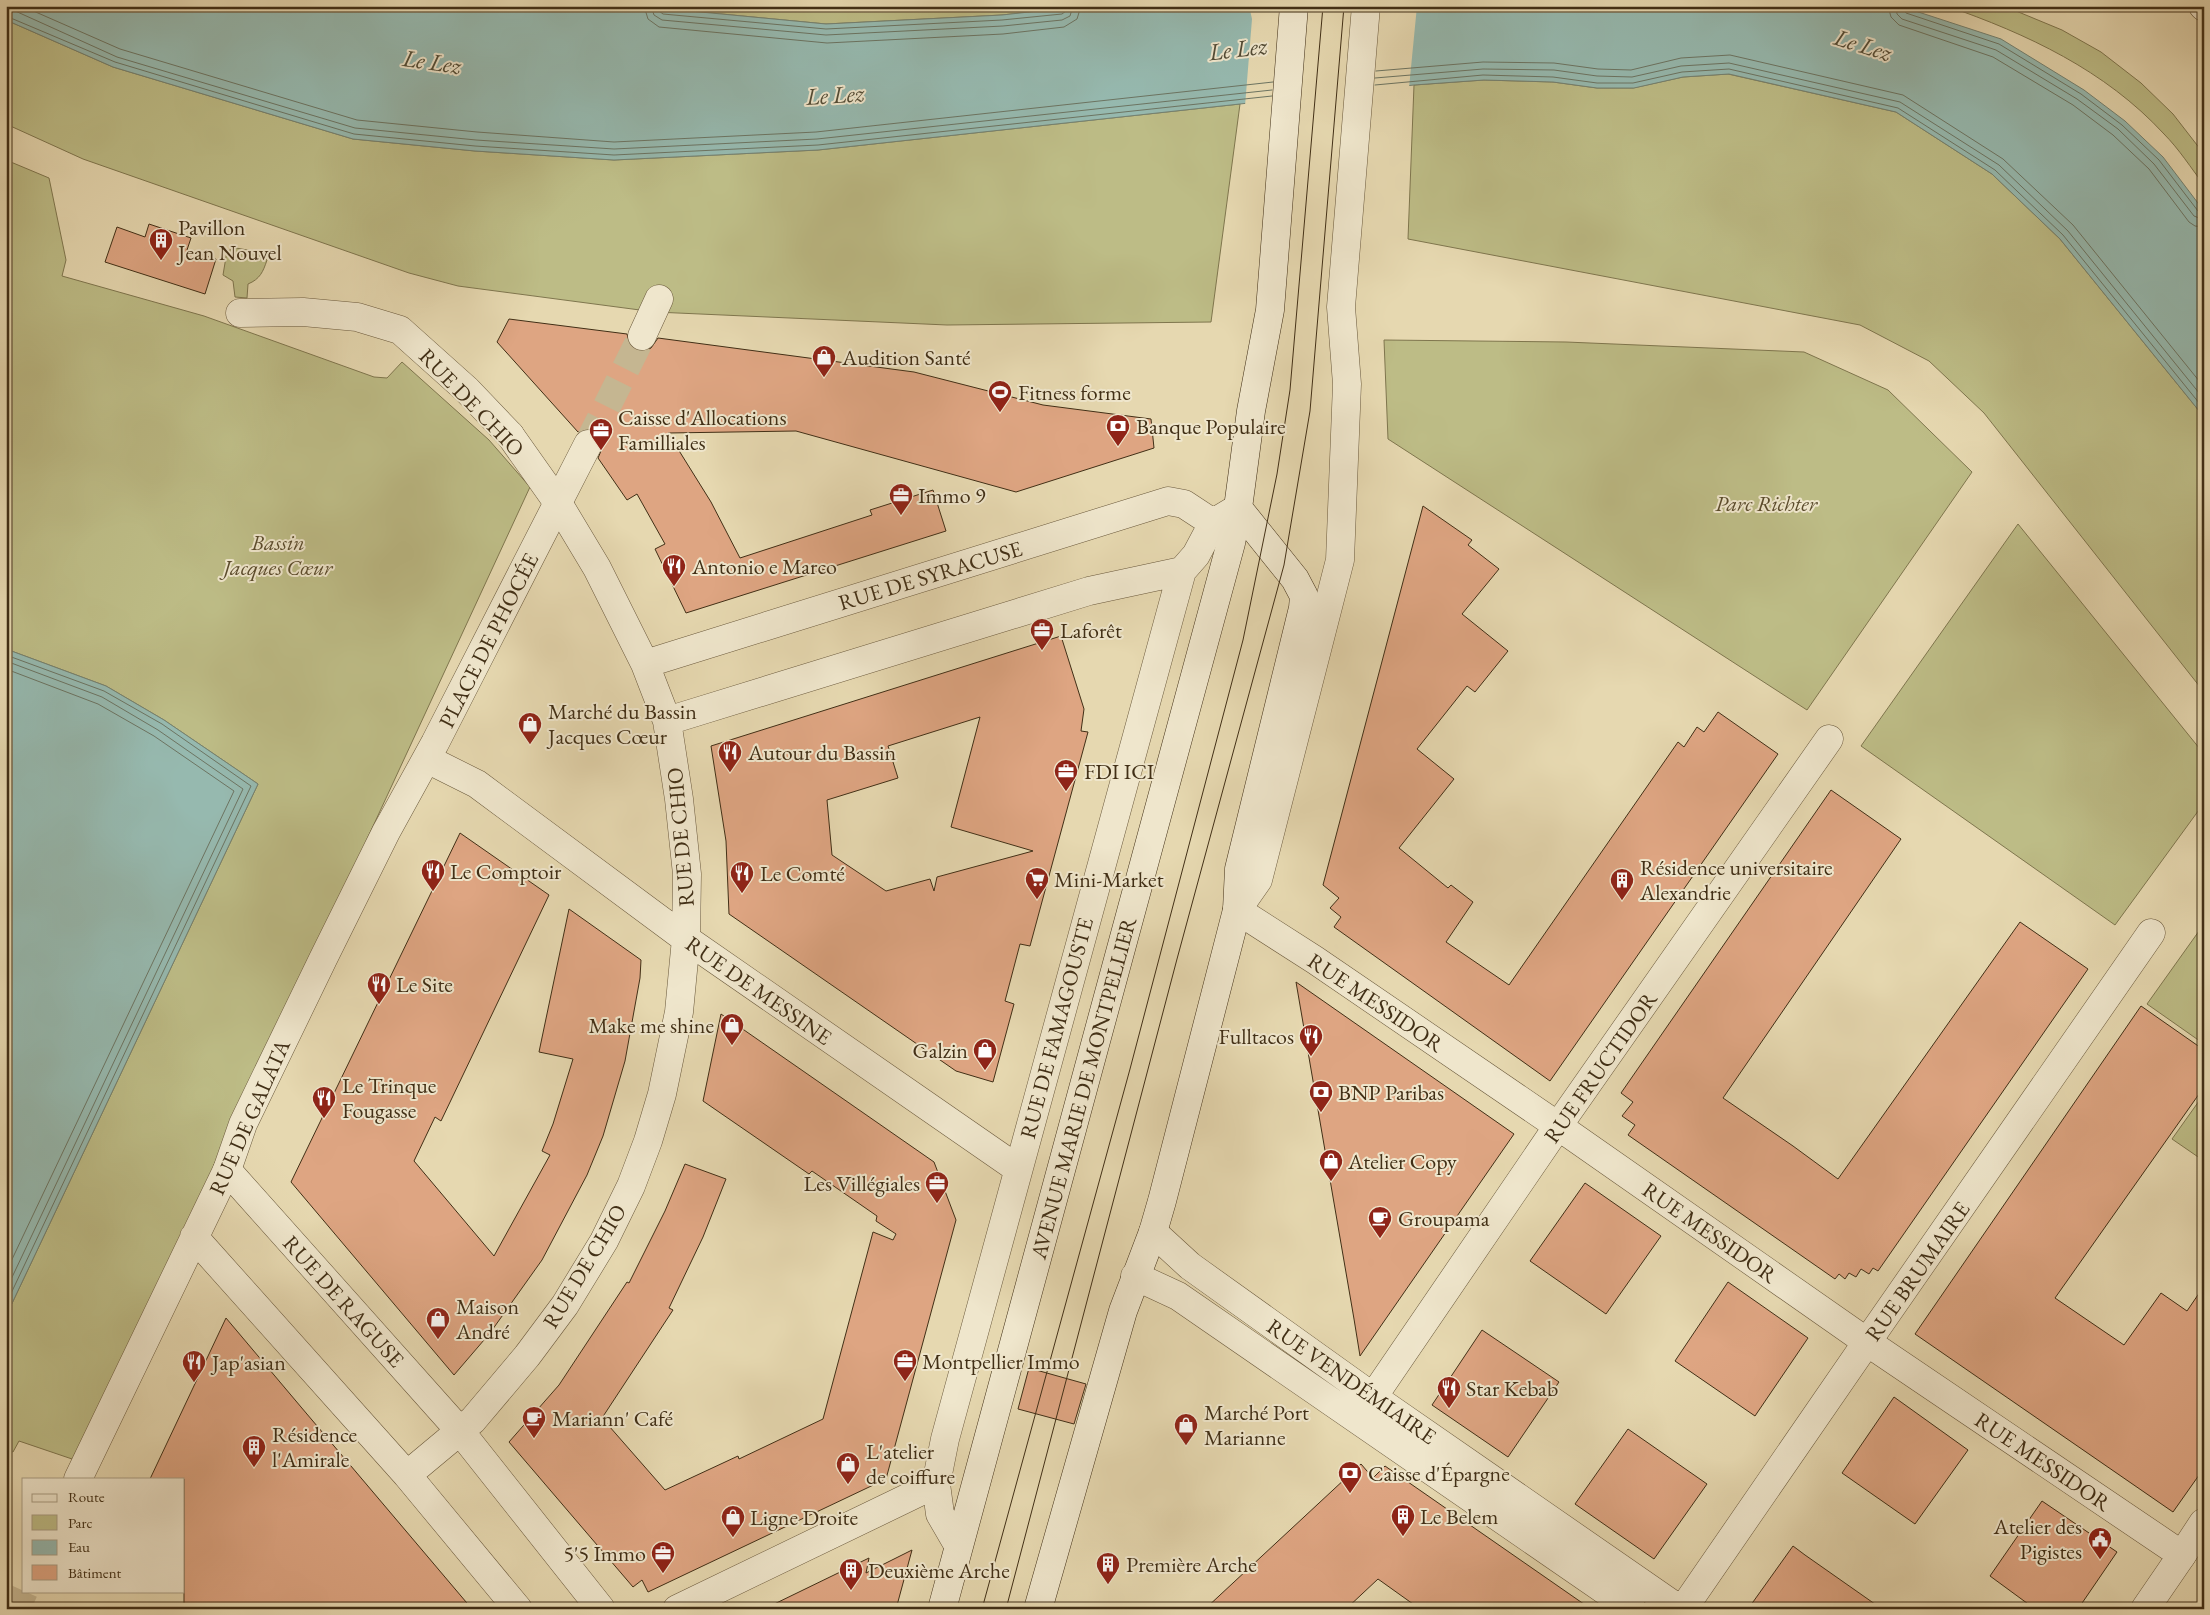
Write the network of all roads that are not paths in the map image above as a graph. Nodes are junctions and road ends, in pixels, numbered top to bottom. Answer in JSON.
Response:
{"nodes":[{"id":1,"x":1294,"y":6,"type":"edge"},
{"id":2,"x":1366,"y":6,"type":"edge"},
{"id":3,"x":659,"y":299,"type":"dead end"},
{"id":4,"x":240,"y":313,"type":"dead end"},
{"id":5,"x":642,"y":336,"type":"tunnel mouth"},
{"id":6,"x":588,"y":444,"type":"tunnel mouth"},
{"id":7,"x":1238,"y":508,"type":"junction"},
{"id":8,"x":553,"y":512,"type":"junction"},
{"id":9,"x":1213,"y":522,"type":"junction"},
{"id":10,"x":1182,"y":571,"type":"junction"},
{"id":11,"x":645,"y":664,"type":"junction"},
{"id":12,"x":668,"y":721,"type":"junction"},
{"id":13,"x":1829,"y":739,"type":"dead end"},
{"id":14,"x":427,"y":759,"type":"junction"},
{"id":15,"x":1237,"y":910,"type":"junction"},
{"id":16,"x":2151,"y":933,"type":"dead end"},
{"id":17,"x":686,"y":939,"type":"junction"},
{"id":18,"x":1558,"y":1126,"type":"junction"},
{"id":19,"x":1018,"y":1169,"type":"junction"},
{"id":20,"x":227,"y":1170,"type":"junction"},
{"id":21,"x":1153,"y":1232,"type":"junction"},
{"id":22,"x":194,"y":1237,"type":"junction"},
{"id":23,"x":1135,"y":1276,"type":"junction"},
{"id":24,"x":1867,"y":1342,"type":"junction"},
{"id":25,"x":1373,"y":1397,"type":"junction"},
{"id":26,"x":460,"y":1432,"type":"junction"},
{"id":27,"x":407,"y":1476,"type":"junction"},
{"id":28,"x":78,"y":1478,"type":"edge"},
{"id":29,"x":936,"y":1484,"type":"junction"},
{"id":30,"x":2203,"y":1523,"type":"edge"},
{"id":31,"x":958,"y":1545,"type":"junction"},
{"id":32,"x":2182,"y":1555,"type":"junction"},
{"id":33,"x":518,"y":1609,"type":"edge"},
{"id":34,"x":600,"y":1609,"type":"edge"},
{"id":35,"x":677,"y":1609,"type":"edge"},
{"id":36,"x":942,"y":1609,"type":"edge"},
{"id":37,"x":1038,"y":1609,"type":"edge"},
{"id":38,"x":1632,"y":1609,"type":"edge"},
{"id":39,"x":1681,"y":1609,"type":"edge"},
{"id":40,"x":2145,"y":1609,"type":"edge"}],
"edges":[{"from":1,"to":7,"type":"street","name":"AVENUE MARIE DE MONTPELLIER"},
{"from":2,"to":15,"type":"street"},
{"from":3,"to":5,"type":"street"},
{"from":4,"to":8,"type":"street","name":"RUE DE CHIO"},
{"from":6,"to":8,"type":"street","name":"PLACE DE PHOCÉE"},
{"from":7,"to":9,"type":"street"},
{"from":7,"to":15,"type":"street"},
{"from":7,"to":31,"type":"street","name":"AVENUE MARIE DE MONTPELLIER"},
{"from":8,"to":11,"type":"street","name":"RUE DE CHIO"},
{"from":8,"to":14,"type":"street","name":"PLACE DE PHOCÉE"},
{"from":9,"to":10,"type":"street","name":"RUE DE FAMAGOUSTE"},
{"from":9,"to":11,"type":"street","name":"RUE DE SYRACUSE"},
{"from":10,"to":12,"type":"street"},
{"from":10,"to":19,"type":"street","name":"RUE DE FAMAGOUSTE"},
{"from":11,"to":12,"type":"street","name":"RUE DE CHIO"},
{"from":12,"to":17,"type":"street","name":"RUE DE CHIO"},
{"from":13,"to":18,"type":"street","name":"RUE FRUCTIDOR"},
{"from":14,"to":17,"type":"street","name":"RUE DE MESSINE"},
{"from":14,"to":20,"type":"street","name":"RUE DE GALATA"},
{"from":15,"to":18,"type":"street","name":"RUE MESSIDOR"},
{"from":15,"to":21,"type":"street"},
{"from":16,"to":24,"type":"street","name":"RUE BRUMAIRE"},
{"from":17,"to":19,"type":"street","name":"RUE DE MESSINE"},
{"from":17,"to":26,"type":"street","name":"RUE DE CHIO"},
{"from":18,"to":24,"type":"street","name":"RUE MESSIDOR"},
{"from":18,"to":25,"type":"street","name":"RUE FRUCTIDOR"},
{"from":19,"to":29,"type":"street","name":"RUE DE FAMAGOUSTE"},
{"from":20,"to":22,"type":"street","name":"RUE DE GALATA"},
{"from":20,"to":26,"type":"street","name":"RUE DE RAGUSE"},
{"from":21,"to":23,"type":"street"},
{"from":21,"to":25,"type":"street","name":"RUE VENDÉMIAIRE"},
{"from":22,"to":27,"type":"street"},
{"from":22,"to":28,"type":"street","name":"RUE DE GALATA"},
{"from":23,"to":37,"type":"street"},
{"from":23,"to":38,"type":"street","name":"RUE VENDÉMIAIRE"},
{"from":24,"to":32,"type":"street","name":"RUE MESSIDOR"},
{"from":24,"to":39,"type":"street","name":"RUE BRUMAIRE"},
{"from":25,"to":39,"type":"street","name":"RUE VENDÉMIAIRE"},
{"from":26,"to":27,"type":"street"},
{"from":26,"to":34,"type":"street","name":"RUE DE RAGUSE"},
{"from":27,"to":33,"type":"street"},
{"from":29,"to":31,"type":"street","name":"RUE DE FAMAGOUSTE"},
{"from":29,"to":35,"type":"street"},
{"from":30,"to":32,"type":"street"},
{"from":31,"to":36,"type":"street","name":"AVENUE MARIE DE MONTPELLIER"},
{"from":32,"to":40,"type":"street"}]}
